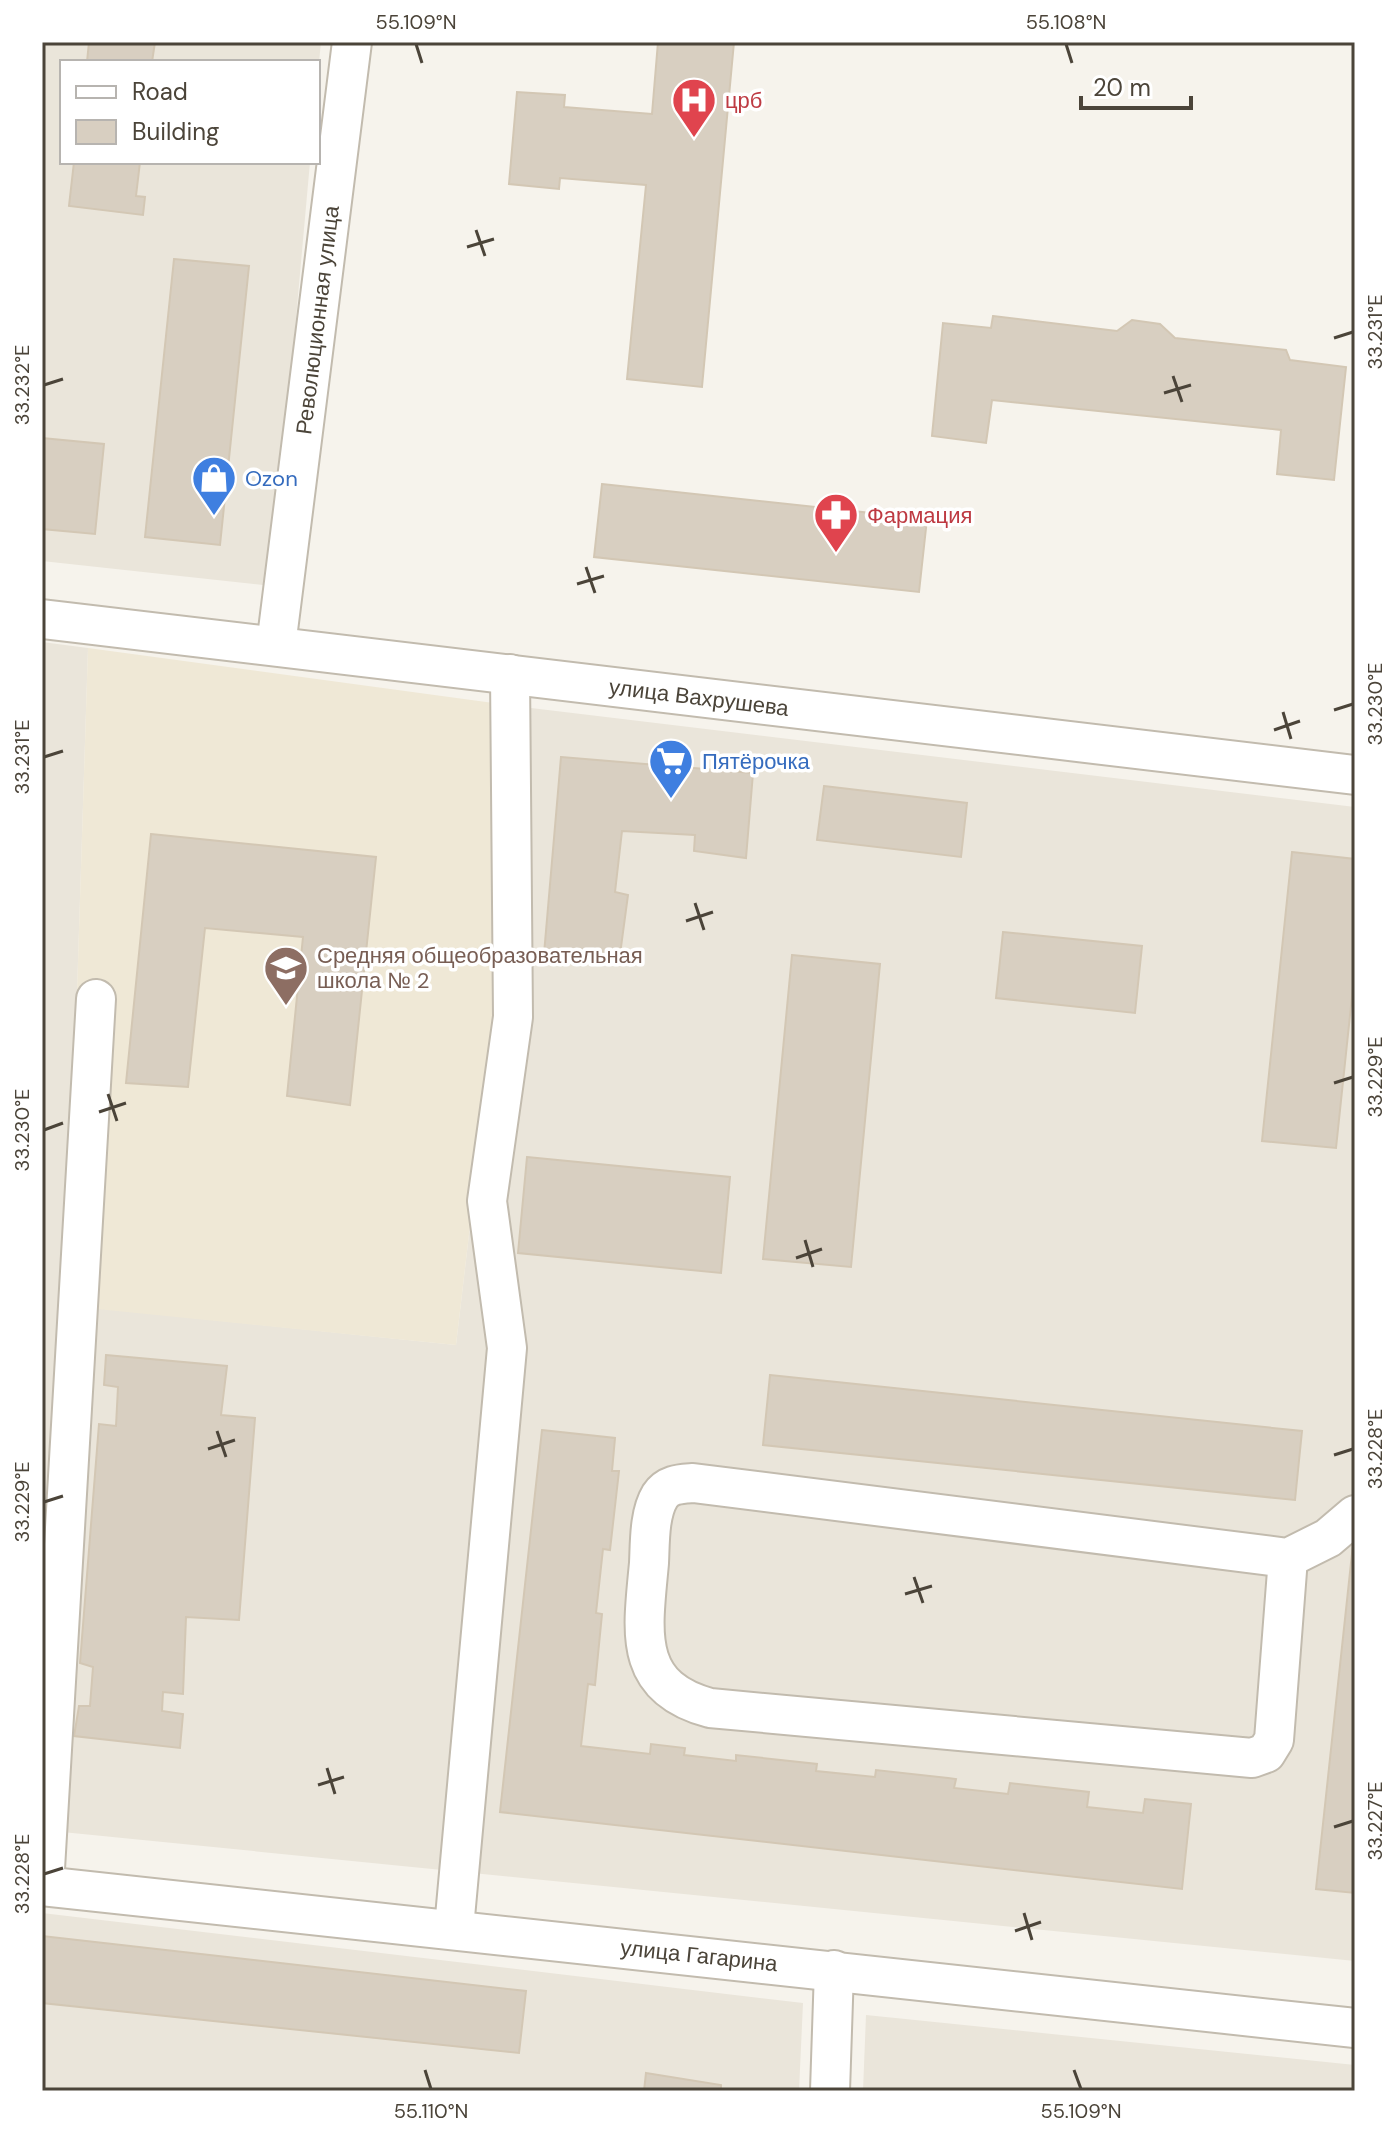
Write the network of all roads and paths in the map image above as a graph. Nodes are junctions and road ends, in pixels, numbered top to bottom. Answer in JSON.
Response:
{"nodes":[{"id":1,"x":352,"y":42,"type":"edge"},
{"id":2,"x":42,"y":619,"type":"edge"},
{"id":3,"x":276,"y":646,"type":"junction"},
{"id":4,"x":510,"y":674,"type":"junction"},
{"id":5,"x":1355,"y":775,"type":"edge"},
{"id":6,"x":96,"y":999,"type":"dead end"},
{"id":7,"x":1355,"y":1515,"type":"edge"},
{"id":8,"x":1288,"y":1558,"type":"junction"},
{"id":9,"x":43,"y":1886,"type":"edge"},
{"id":10,"x":454,"y":1928,"type":"junction"},
{"id":11,"x":834,"y":1970,"type":"junction"},
{"id":12,"x":1355,"y":2028,"type":"edge"},
{"id":13,"x":830,"y":2091,"type":"edge"}],
"edges":[{"from":1,"to":3,"type":"street","name":"Революционная улица"},
{"from":2,"to":3,"type":"street","name":"улица Вахрушева"},
{"from":3,"to":4,"type":"street","name":"улица Вахрушева"},
{"from":4,"to":5,"type":"street","name":"улица Вахрушева"},
{"from":4,"to":10,"type":"street"},
{"from":6,"to":9,"type":"street"},
{"from":7,"to":8,"type":"street"},
{"from":8,"to":8,"type":"street"},
{"from":9,"to":10,"type":"street","name":"улица Гагарина"},
{"from":10,"to":11,"type":"street","name":"улица Гагарина"},
{"from":11,"to":12,"type":"street","name":"улица Гагарина"},
{"from":11,"to":13,"type":"street"}]}
